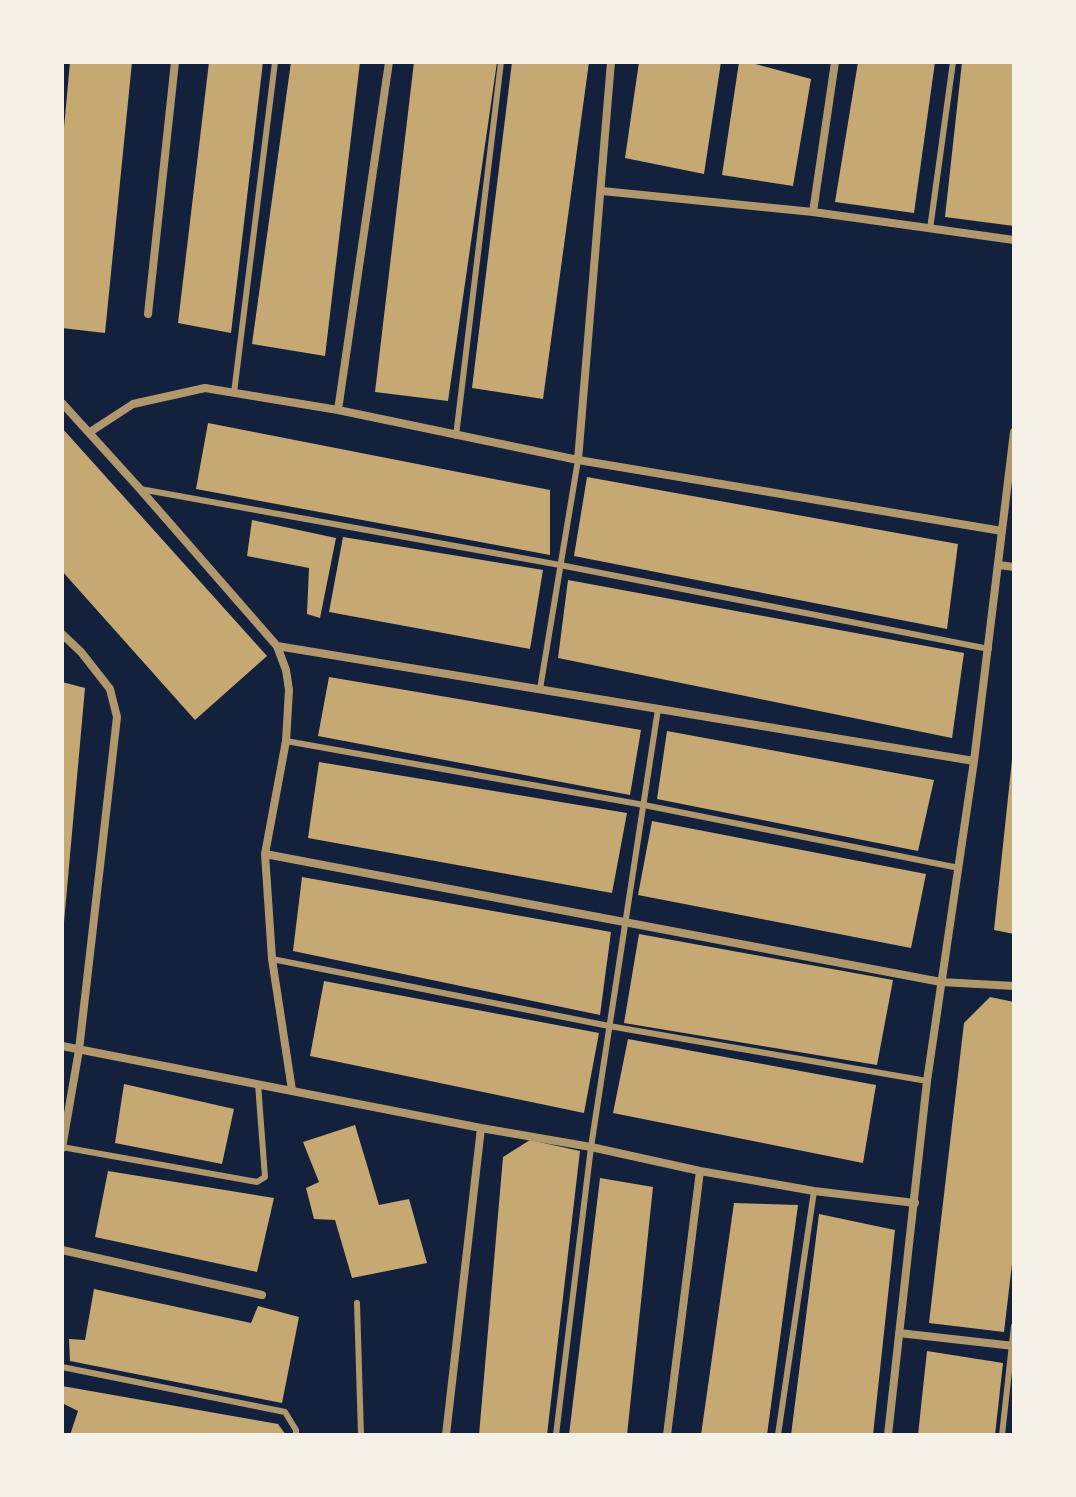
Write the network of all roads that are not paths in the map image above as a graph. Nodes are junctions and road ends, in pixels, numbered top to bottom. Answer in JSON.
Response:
{"nodes":[{"id":1,"x":175,"y":62,"type":"edge"},
{"id":2,"x":275,"y":62,"type":"edge"},
{"id":3,"x":389,"y":62,"type":"edge"},
{"id":4,"x":501,"y":62,"type":"edge"},
{"id":5,"x":611,"y":62,"type":"edge"},
{"id":6,"x":835,"y":62,"type":"edge"},
{"id":7,"x":953,"y":62,"type":"edge"},
{"id":8,"x":602,"y":191,"type":"junction"},
{"id":9,"x":813,"y":212,"type":"junction"},
{"id":10,"x":930,"y":229,"type":"junction"},
{"id":11,"x":1014,"y":240,"type":"edge"},
{"id":12,"x":148,"y":314,"type":"dead end"},
{"id":13,"x":234,"y":393,"type":"junction"},
{"id":14,"x":62,"y":403,"type":"edge"},
{"id":15,"x":338,"y":410,"type":"junction"},
{"id":16,"x":90,"y":432,"type":"junction"},
{"id":17,"x":1014,"y":432,"type":"edge"},
{"id":18,"x":456,"y":436,"type":"junction"},
{"id":19,"x":578,"y":460,"type":"junction"},
{"id":20,"x":140,"y":489,"type":"junction"},
{"id":21,"x":1002,"y":531,"type":"junction"},
{"id":22,"x":560,"y":565,"type":"junction"},
{"id":23,"x":999,"y":565,"type":"junction"},
{"id":24,"x":1014,"y":567,"type":"edge"},
{"id":25,"x":62,"y":634,"type":"edge"},
{"id":26,"x":277,"y":646,"type":"junction"},
{"id":27,"x":989,"y":649,"type":"junction"},
{"id":28,"x":540,"y":689,"type":"junction"},
{"id":29,"x":658,"y":709,"type":"junction"},
{"id":30,"x":286,"y":741,"type":"junction"},
{"id":31,"x":974,"y":761,"type":"junction"},
{"id":32,"x":644,"y":805,"type":"junction"},
{"id":33,"x":265,"y":854,"type":"junction"},
{"id":34,"x":959,"y":868,"type":"junction"},
{"id":35,"x":625,"y":923,"type":"junction"},
{"id":36,"x":272,"y":959,"type":"junction"},
{"id":37,"x":941,"y":982,"type":"junction"},
{"id":38,"x":1014,"y":986,"type":"edge"},
{"id":39,"x":609,"y":1026,"type":"junction"},
{"id":40,"x":62,"y":1046,"type":"edge"},
{"id":41,"x":79,"y":1050,"type":"junction"},
{"id":42,"x":927,"y":1081,"type":"junction"},
{"id":43,"x":258,"y":1083,"type":"junction"},
{"id":44,"x":292,"y":1090,"type":"junction"},
{"id":45,"x":481,"y":1128,"type":"junction"},
{"id":46,"x":62,"y":1147,"type":"edge"},
{"id":47,"x":591,"y":1147,"type":"junction"},
{"id":48,"x":700,"y":1171,"type":"junction"},
{"id":49,"x":814,"y":1191,"type":"junction"},
{"id":50,"x":915,"y":1203,"type":"junction"},
{"id":51,"x":62,"y":1250,"type":"edge"},
{"id":52,"x":262,"y":1295,"type":"dead end"},
{"id":53,"x":357,"y":1303,"type":"dead end"},
{"id":54,"x":1014,"y":1326,"type":"edge"},
{"id":55,"x":899,"y":1333,"type":"junction"},
{"id":56,"x":1013,"y":1346,"type":"edge"},
{"id":57,"x":62,"y":1367,"type":"edge"},
{"id":58,"x":296,"y":1435,"type":"edge"},
{"id":59,"x":361,"y":1435,"type":"edge"},
{"id":60,"x":446,"y":1435,"type":"edge"},
{"id":61,"x":556,"y":1435,"type":"edge"},
{"id":62,"x":667,"y":1435,"type":"edge"},
{"id":63,"x":778,"y":1435,"type":"edge"},
{"id":64,"x":888,"y":1435,"type":"edge"},
{"id":65,"x":1002,"y":1435,"type":"edge"}],
"edges":[{"from":1,"to":12,"type":"street"},
{"from":2,"to":13,"type":"lane"},
{"from":3,"to":15,"type":"street"},
{"from":4,"to":18,"type":"lane"},
{"from":5,"to":8,"type":"street"},
{"from":6,"to":9,"type":"street"},
{"from":7,"to":10,"type":"lane"},
{"from":8,"to":9,"type":"street"},
{"from":8,"to":19,"type":"street"},
{"from":9,"to":10,"type":"street"},
{"from":10,"to":11,"type":"street"},
{"from":13,"to":15,"type":"street"},
{"from":13,"to":16,"type":"street"},
{"from":14,"to":16,"type":"street"},
{"from":15,"to":18,"type":"street"},
{"from":16,"to":20,"type":"street"},
{"from":17,"to":21,"type":"street"},
{"from":18,"to":19,"type":"street"},
{"from":19,"to":21,"type":"street"},
{"from":19,"to":22,"type":"lane"},
{"from":20,"to":22,"type":"lane"},
{"from":20,"to":26,"type":"street"},
{"from":21,"to":23,"type":"street"},
{"from":22,"to":27,"type":"lane"},
{"from":22,"to":28,"type":"lane"},
{"from":23,"to":24,"type":"street"},
{"from":23,"to":27,"type":"street"},
{"from":25,"to":41,"type":"street"},
{"from":26,"to":28,"type":"street"},
{"from":26,"to":30,"type":"street"},
{"from":27,"to":31,"type":"street"},
{"from":28,"to":29,"type":"street"},
{"from":29,"to":31,"type":"street"},
{"from":29,"to":32,"type":"lane"},
{"from":30,"to":32,"type":"lane"},
{"from":30,"to":33,"type":"street"},
{"from":31,"to":34,"type":"street"},
{"from":32,"to":34,"type":"lane"},
{"from":32,"to":35,"type":"lane"},
{"from":33,"to":35,"type":"street"},
{"from":33,"to":36,"type":"street"},
{"from":34,"to":37,"type":"street"},
{"from":35,"to":37,"type":"street"},
{"from":35,"to":39,"type":"lane"},
{"from":36,"to":39,"type":"lane"},
{"from":36,"to":44,"type":"street"},
{"from":37,"to":38,"type":"street"},
{"from":37,"to":42,"type":"street"},
{"from":39,"to":42,"type":"lane"},
{"from":39,"to":47,"type":"lane"},
{"from":40,"to":41,"type":"street"},
{"from":41,"to":43,"type":"street"},
{"from":41,"to":46,"type":"street"},
{"from":42,"to":50,"type":"street"},
{"from":43,"to":44,"type":"street"},
{"from":43,"to":46,"type":"lane"},
{"from":44,"to":45,"type":"street"},
{"from":45,"to":47,"type":"street"},
{"from":45,"to":60,"type":"street"},
{"from":47,"to":48,"type":"street"},
{"from":47,"to":61,"type":"lane"},
{"from":48,"to":49,"type":"street"},
{"from":48,"to":62,"type":"street"},
{"from":49,"to":50,"type":"street"},
{"from":49,"to":63,"type":"lane"},
{"from":50,"to":55,"type":"street"},
{"from":51,"to":52,"type":"street"},
{"from":53,"to":59,"type":"lane"},
{"from":54,"to":56,"type":"lane"},
{"from":55,"to":56,"type":"street"},
{"from":55,"to":64,"type":"street"},
{"from":56,"to":65,"type":"lane"},
{"from":57,"to":58,"type":"lane"}]}
